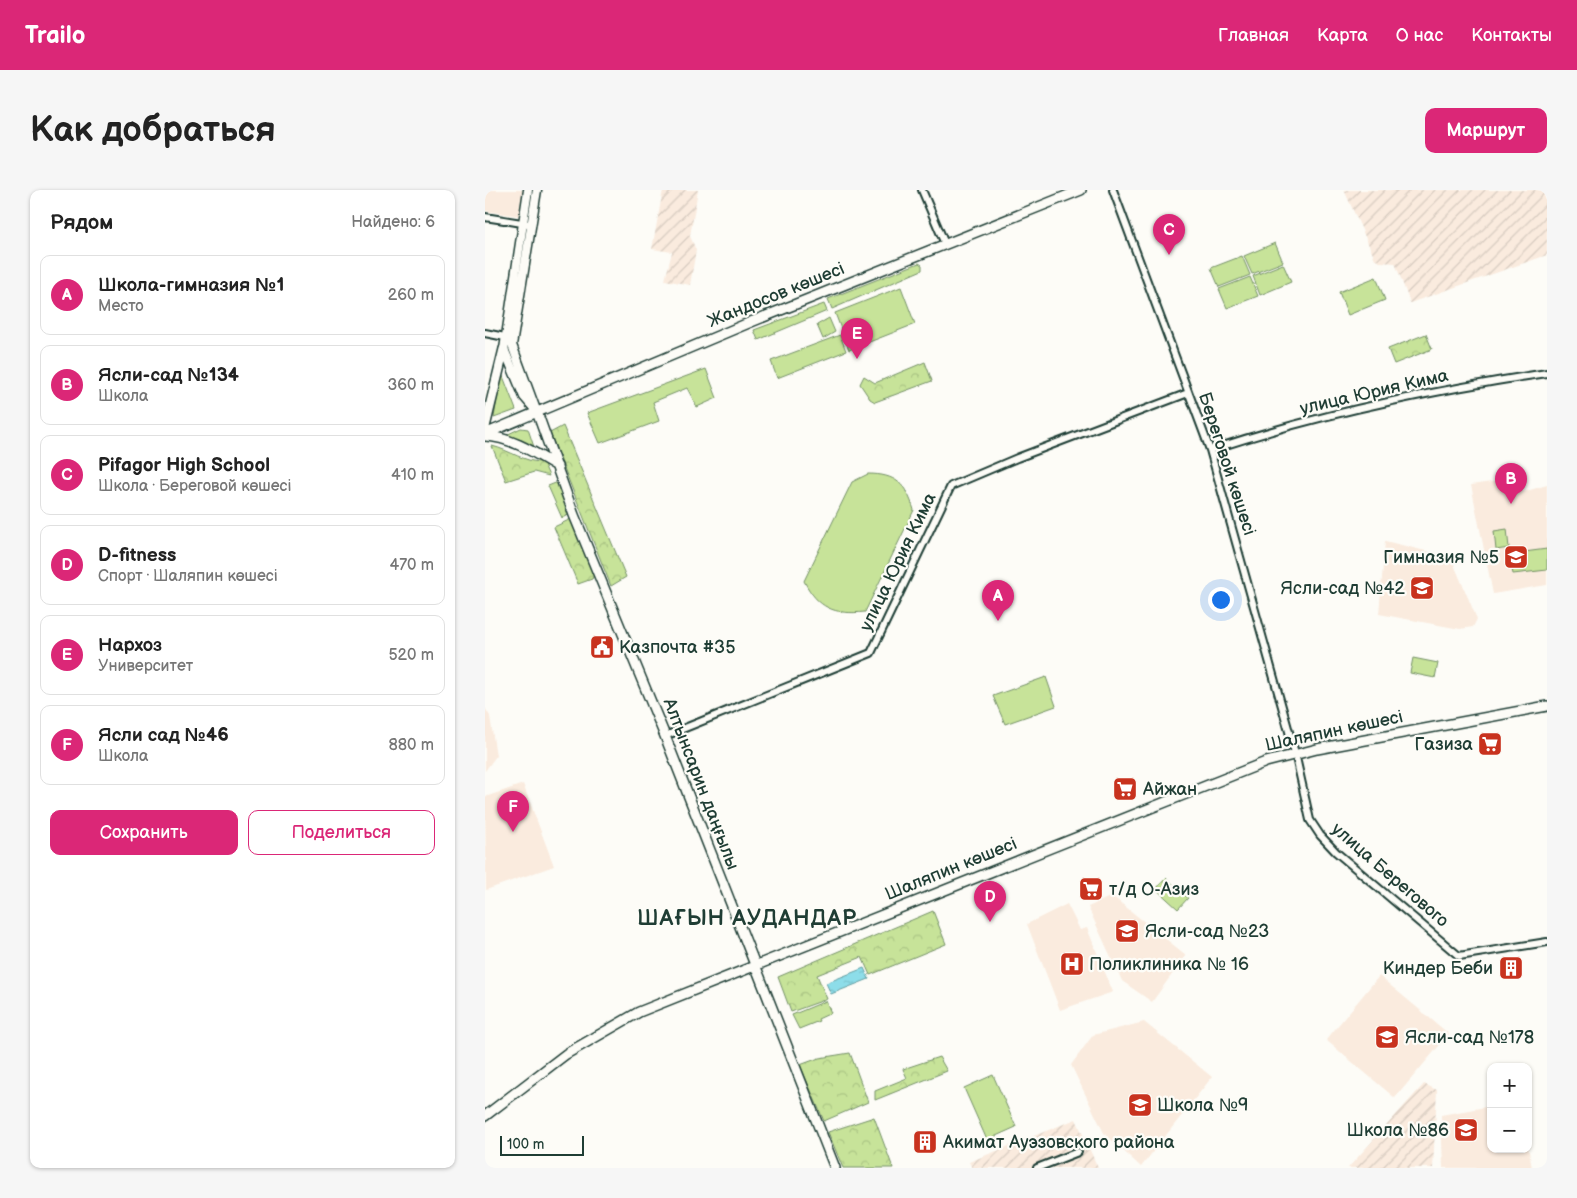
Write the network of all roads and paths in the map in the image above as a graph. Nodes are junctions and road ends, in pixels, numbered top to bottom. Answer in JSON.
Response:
{"nodes":[{"id":1,"x":528,"y":190,"type":"edge"},
{"id":2,"x":537,"y":190,"type":"edge"},
{"id":3,"x":922,"y":190,"type":"edge"},
{"id":4,"x":1081,"y":190,"type":"edge"},
{"id":5,"x":1113,"y":190,"type":"edge"},
{"id":6,"x":485,"y":217,"type":"edge"},
{"id":7,"x":527,"y":224,"type":"junction"},
{"id":8,"x":945,"y":244,"type":"junction"},
{"id":9,"x":485,"y":332,"type":"edge"},
{"id":10,"x":505,"y":337,"type":"junction"},
{"id":11,"x":504,"y":349,"type":"junction"},
{"id":12,"x":1547,"y":373,"type":"edge"},
{"id":13,"x":1189,"y":393,"type":"junction"},
{"id":14,"x":537,"y":412,"type":"junction"},
{"id":15,"x":485,"y":428,"type":"edge"},
{"id":16,"x":485,"y":435,"type":"edge"},
{"id":17,"x":1210,"y":450,"type":"junction"},
{"id":18,"x":557,"y":466,"type":"junction"},
{"id":19,"x":1547,"y":706,"type":"edge"},
{"id":20,"x":665,"y":736,"type":"junction"},
{"id":21,"x":1295,"y":753,"type":"junction"},
{"id":22,"x":1547,"y":942,"type":"edge"},
{"id":23,"x":754,"y":966,"type":"junction"},
{"id":24,"x":485,"y":1116,"type":"edge"},
{"id":25,"x":1078,"y":1152,"type":"dead end"},
{"id":26,"x":835,"y":1168,"type":"edge"},
{"id":27,"x":1037,"y":1168,"type":"edge"}],
"edges":[{"from":1,"to":7,"type":"street"},
{"from":2,"to":7,"type":"street"},
{"from":3,"to":8,"type":"street"},
{"from":4,"to":8,"type":"main road","name":"Жандосов көшесі"},
{"from":5,"to":13,"type":"street","name":"Береговой көшесі"},
{"from":6,"to":7,"type":"street"},
{"from":7,"to":10,"type":"street"},
{"from":7,"to":14,"type":"street"},
{"from":8,"to":14,"type":"main road","name":"Жандосов көшесі"},
{"from":9,"to":10,"type":"street"},
{"from":10,"to":11,"type":"street"},
{"from":11,"to":14,"type":"street"},
{"from":11,"to":15,"type":"main road"},
{"from":12,"to":17,"type":"street","name":"улица Юрия Кима"},
{"from":13,"to":17,"type":"street","name":"Береговой көшесі"},
{"from":13,"to":20,"type":"street","name":"улица Юрия Кима"},
{"from":14,"to":16,"type":"main road","name":"Жандосов көшесі"},
{"from":14,"to":18,"type":"main road","name":"Алтынсарин даңғылы"},
{"from":16,"to":18,"type":"main road"},
{"from":17,"to":21,"type":"street","name":"Береговой көшесі"},
{"from":18,"to":20,"type":"main road","name":"Алтынсарин даңғылы"},
{"from":19,"to":21,"type":"main road","name":"Шаляпин көшесі"},
{"from":20,"to":23,"type":"main road","name":"Алтынсарин даңғылы"},
{"from":21,"to":22,"type":"street","name":"улица Берегового"},
{"from":21,"to":23,"type":"main road","name":"Шаляпин көшесі"},
{"from":23,"to":24,"type":"main road","name":"Шаляпин көшесі"},
{"from":23,"to":26,"type":"main road","name":"Алтынсарин даңғылы"},
{"from":25,"to":27,"type":"street"}]}
